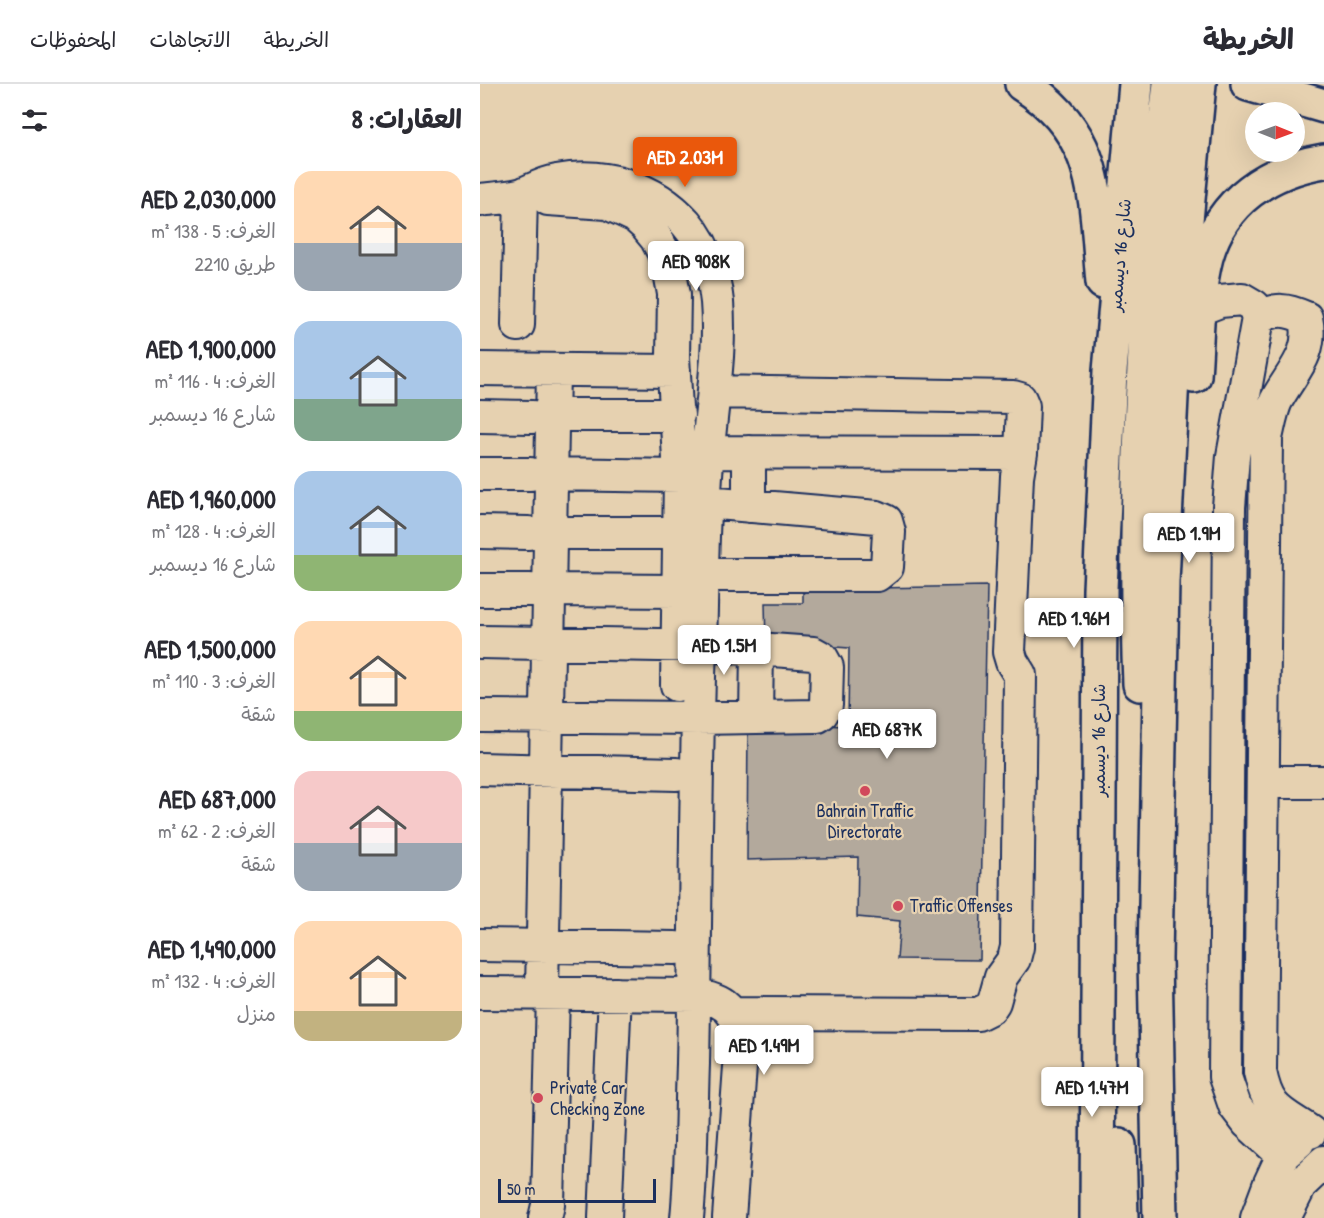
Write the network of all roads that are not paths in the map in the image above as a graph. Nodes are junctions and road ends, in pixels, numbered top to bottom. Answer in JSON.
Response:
{"nodes":[{"id":1,"x":1022,"y":84,"type":"edge"},
{"id":2,"x":1136,"y":84,"type":"edge"},
{"id":3,"x":1170,"y":84,"type":"edge"},
{"id":4,"x":1199,"y":84,"type":"edge"},
{"id":5,"x":1248,"y":84,"type":"edge"},
{"id":6,"x":1324,"y":106,"type":"edge"},
{"id":7,"x":1324,"y":161,"type":"edge"},
{"id":8,"x":520,"y":195,"type":"junction"},
{"id":9,"x":480,"y":200,"type":"edge"},
{"id":10,"x":1198,"y":309,"type":"junction"},
{"id":11,"x":1258,"y":318,"type":"junction"},
{"id":12,"x":673,"y":321,"type":"junction"},
{"id":13,"x":718,"y":323,"type":"junction"},
{"id":14,"x":518,"y":325,"type":"dead end"},
{"id":15,"x":480,"y":369,"type":"edge"},
{"id":16,"x":553,"y":370,"type":"junction"},
{"id":17,"x":674,"y":371,"type":"junction"},
{"id":18,"x":1110,"y":371,"type":"junction"},
{"id":19,"x":714,"y":392,"type":"junction"},
{"id":20,"x":671,"y":415,"type":"junction"},
{"id":21,"x":480,"y":416,"type":"edge"},
{"id":22,"x":542,"y":416,"type":"junction"},
{"id":23,"x":708,"y":452,"type":"junction"},
{"id":24,"x":749,"y":452,"type":"junction"},
{"id":25,"x":1021,"y":453,"type":"junction"},
{"id":26,"x":480,"y":474,"type":"edge"},
{"id":27,"x":540,"y":474,"type":"junction"},
{"id":28,"x":700,"y":494,"type":"junction"},
{"id":29,"x":480,"y":532,"type":"edge"},
{"id":30,"x":539,"y":533,"type":"junction"},
{"id":31,"x":671,"y":533,"type":"junction"},
{"id":32,"x":1162,"y":582,"type":"junction"},
{"id":33,"x":691,"y":583,"type":"junction"},
{"id":34,"x":480,"y":590,"type":"edge"},
{"id":35,"x":540,"y":590,"type":"junction"},
{"id":36,"x":480,"y":642,"type":"edge"},
{"id":37,"x":548,"y":643,"type":"junction"},
{"id":38,"x":698,"y":645,"type":"junction"},
{"id":39,"x":758,"y":649,"type":"junction"},
{"id":40,"x":480,"y":716,"type":"edge"},
{"id":41,"x":547,"y":717,"type":"junction"},
{"id":42,"x":756,"y":717,"type":"junction"},
{"id":43,"x":687,"y":718,"type":"junction"},
{"id":44,"x":480,"y":769,"type":"edge"},
{"id":45,"x":546,"y":772,"type":"junction"},
{"id":46,"x":676,"y":774,"type":"junction"},
{"id":47,"x":1263,"y":782,"type":"junction"},
{"id":48,"x":1324,"y":782,"type":"edge"},
{"id":49,"x":686,"y":862,"type":"junction"},
{"id":50,"x":480,"y":945,"type":"edge"},
{"id":51,"x":543,"y":946,"type":"junction"},
{"id":52,"x":675,"y":948,"type":"junction"},
{"id":53,"x":1155,"y":959,"type":"junction"},
{"id":54,"x":480,"y":993,"type":"edge"},
{"id":55,"x":548,"y":993,"type":"junction"},
{"id":56,"x":615,"y":994,"type":"junction"},
{"id":57,"x":685,"y":994,"type":"junction"},
{"id":58,"x":1098,"y":1008,"type":"junction"},
{"id":59,"x":733,"y":1013,"type":"junction"},
{"id":60,"x":1226,"y":1031,"type":"junction"},
{"id":61,"x":1260,"y":1032,"type":"junction"},
{"id":62,"x":1317,"y":1129,"type":"edge"},
{"id":63,"x":1283,"y":1155,"type":"junction"},
{"id":64,"x":1324,"y":1162,"type":"edge"},
{"id":65,"x":545,"y":1218,"type":"edge"},
{"id":66,"x":605,"y":1218,"type":"edge"},
{"id":67,"x":687,"y":1218,"type":"edge"},
{"id":68,"x":729,"y":1218,"type":"edge"},
{"id":69,"x":1097,"y":1218,"type":"edge"},
{"id":70,"x":1121,"y":1218,"type":"edge"},
{"id":71,"x":1160,"y":1218,"type":"edge"},
{"id":72,"x":1257,"y":1218,"type":"edge"},
{"id":73,"x":1284,"y":1218,"type":"edge"}],
"edges":[{"from":1,"to":18,"type":"main road"},
{"from":2,"to":18,"type":"main road","name":"شارع 16 ديسمبر"},
{"from":3,"to":53,"type":"main road"},
{"from":4,"to":32,"type":"main road"},
{"from":5,"to":6,"type":"main road"},
{"from":7,"to":10,"type":"main road"},
{"from":8,"to":9,"type":"street"},
{"from":8,"to":12,"type":"street"},
{"from":8,"to":13,"type":"street"},
{"from":8,"to":14,"type":"street"},
{"from":10,"to":11,"type":"street"},
{"from":10,"to":32,"type":"main road"},
{"from":11,"to":47,"type":"street"},
{"from":11,"to":60,"type":"street"},
{"from":12,"to":13,"type":"street"},
{"from":12,"to":17,"type":"street"},
{"from":13,"to":19,"type":"street"},
{"from":15,"to":16,"type":"street"},
{"from":16,"to":17,"type":"street"},
{"from":16,"to":22,"type":"street"},
{"from":17,"to":20,"type":"street"},
{"from":18,"to":58,"type":"main road","name":"شارع 16 ديسمبر"},
{"from":19,"to":23,"type":"street"},
{"from":19,"to":25,"type":"street"},
{"from":20,"to":22,"type":"street"},
{"from":20,"to":28,"type":"street"},
{"from":21,"to":22,"type":"street"},
{"from":22,"to":27,"type":"street"},
{"from":23,"to":24,"type":"street"},
{"from":23,"to":28,"type":"street"},
{"from":24,"to":25,"type":"street"},
{"from":24,"to":28,"type":"street"},
{"from":25,"to":59,"type":"street"},
{"from":26,"to":27,"type":"street"},
{"from":27,"to":28,"type":"street"},
{"from":27,"to":30,"type":"street"},
{"from":28,"to":31,"type":"street"},
{"from":28,"to":33,"type":"street"},
{"from":28,"to":33,"type":"street"},
{"from":29,"to":30,"type":"street"},
{"from":30,"to":31,"type":"street"},
{"from":30,"to":35,"type":"street"},
{"from":31,"to":33,"type":"street"},
{"from":32,"to":53,"type":"main road"},
{"from":33,"to":35,"type":"street"},
{"from":33,"to":38,"type":"street"},
{"from":34,"to":35,"type":"street"},
{"from":35,"to":37,"type":"street"},
{"from":36,"to":37,"type":"street"},
{"from":37,"to":38,"type":"street"},
{"from":37,"to":41,"type":"street"},
{"from":38,"to":39,"type":"street"},
{"from":38,"to":43,"type":"street"},
{"from":39,"to":42,"type":"street"},
{"from":39,"to":42,"type":"street"},
{"from":40,"to":41,"type":"street"},
{"from":41,"to":43,"type":"street"},
{"from":41,"to":45,"type":"street"},
{"from":42,"to":43,"type":"street"},
{"from":43,"to":46,"type":"street"},
{"from":43,"to":49,"type":"street"},
{"from":44,"to":45,"type":"street"},
{"from":45,"to":46,"type":"street"},
{"from":45,"to":51,"type":"street"},
{"from":46,"to":49,"type":"street"},
{"from":47,"to":48,"type":"street"},
{"from":47,"to":61,"type":"street"},
{"from":49,"to":52,"type":"street"},
{"from":49,"to":57,"type":"street"},
{"from":50,"to":51,"type":"street"},
{"from":51,"to":52,"type":"street"},
{"from":51,"to":55,"type":"street"},
{"from":52,"to":57,"type":"street"},
{"from":53,"to":71,"type":"main road"},
{"from":54,"to":55,"type":"street"},
{"from":55,"to":56,"type":"street"},
{"from":55,"to":65,"type":"street"},
{"from":56,"to":57,"type":"street"},
{"from":56,"to":66,"type":"street"},
{"from":57,"to":59,"type":"street"},
{"from":57,"to":67,"type":"street"},
{"from":58,"to":69,"type":"main road","name":"شارع 16 ديسمبر"},
{"from":58,"to":70,"type":"main road"},
{"from":59,"to":68,"type":"street"},
{"from":60,"to":61,"type":"street"},
{"from":60,"to":63,"type":"street"},
{"from":61,"to":62,"type":"street"},
{"from":62,"to":63,"type":"street"},
{"from":63,"to":72,"type":"street"},
{"from":64,"to":73,"type":"street"}]}
